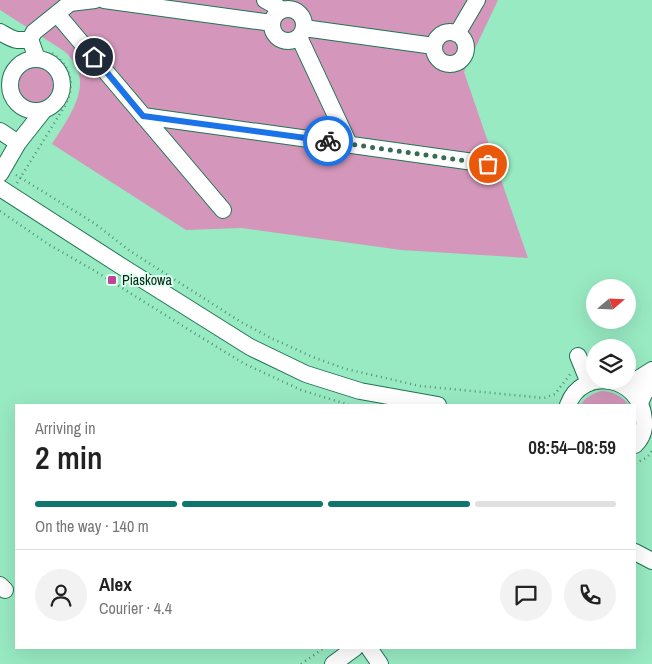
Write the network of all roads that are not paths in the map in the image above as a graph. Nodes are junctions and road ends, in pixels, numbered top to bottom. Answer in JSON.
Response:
{"nodes":[{"id":1,"x":89,"y":0,"type":"edge"},
{"id":2,"x":104,"y":0,"type":"edge"},
{"id":3,"x":265,"y":0,"type":"edge"},
{"id":4,"x":477,"y":0,"type":"edge"},
{"id":5,"x":294,"y":7,"type":"edge"},
{"id":6,"x":57,"y":14,"type":"junction"},
{"id":7,"x":272,"y":24,"type":"junction"},
{"id":8,"x":301,"y":32,"type":"junction"},
{"id":9,"x":0,"y":33,"type":"edge"},
{"id":10,"x":457,"y":34,"type":"junction"},
{"id":11,"x":30,"y":39,"type":"junction"},
{"id":12,"x":434,"y":46,"type":"junction"},
{"id":13,"x":38,"y":59,"type":"junction"},
{"id":14,"x":24,"y":109,"type":"junction"},
{"id":15,"x":44,"y":110,"type":"junction"},
{"id":16,"x":143,"y":116,"type":"junction"},
{"id":17,"x":0,"y":131,"type":"edge"},
{"id":18,"x":18,"y":143,"type":"junction"},
{"id":19,"x":349,"y":144,"type":"junction"},
{"id":20,"x":488,"y":164,"type":"dead end"},
{"id":21,"x":2,"y":171,"type":"edge"},
{"id":22,"x":0,"y":188,"type":"edge"},
{"id":23,"x":223,"y":210,"type":"dead end"},
{"id":24,"x":578,"y":356,"type":"dead end"},
{"id":25,"x":652,"y":370,"type":"edge"},
{"id":26,"x":586,"y":376,"type":"edge"},
{"id":27,"x":636,"y":380,"type":"edge"},
{"id":28,"x":652,"y":383,"type":"edge"},
{"id":29,"x":586,"y":385,"type":"edge"},
{"id":30,"x":629,"y":389,"type":"edge"},
{"id":31,"x":564,"y":401,"type":"edge"},
{"id":32,"x":432,"y":404,"type":"edge"},
{"id":33,"x":645,"y":414,"type":"edge"},
{"id":34,"x":644,"y":444,"type":"edge"},
{"id":35,"x":636,"y":553,"type":"edge"},
{"id":36,"x":652,"y":561,"type":"edge"},
{"id":37,"x":354,"y":649,"type":"edge"},
{"id":38,"x":370,"y":649,"type":"edge"},
{"id":39,"x":332,"y":664,"type":"edge"},
{"id":40,"x":380,"y":664,"type":"edge"}],
"edges":[{"from":1,"to":6,"type":"street"},
{"from":2,"to":7,"type":"street"},
{"from":3,"to":5,"type":"street"},
{"from":4,"to":10,"type":"street"},
{"from":5,"to":7,"type":"street"},
{"from":5,"to":8,"type":"street"},
{"from":6,"to":11,"type":"street"},
{"from":6,"to":16,"type":"street"},
{"from":7,"to":8,"type":"street"},
{"from":8,"to":12,"type":"street"},
{"from":8,"to":19,"type":"street"},
{"from":9,"to":11,"type":"street"},
{"from":10,"to":12,"type":"street"},
{"from":10,"to":12,"type":"street"},
{"from":11,"to":13,"type":"street"},
{"from":13,"to":14,"type":"street"},
{"from":13,"to":15,"type":"street"},
{"from":14,"to":15,"type":"street"},
{"from":14,"to":18,"type":"street"},
{"from":15,"to":18,"type":"street"},
{"from":16,"to":19,"type":"street"},
{"from":16,"to":23,"type":"street"},
{"from":17,"to":18,"type":"street"},
{"from":18,"to":21,"type":"street"},
{"from":19,"to":20,"type":"street"},
{"from":22,"to":32,"type":"street"},
{"from":24,"to":26,"type":"street"},
{"from":25,"to":27,"type":"street"},
{"from":28,"to":33,"type":"street"},
{"from":29,"to":31,"type":"street"},
{"from":30,"to":33,"type":"street"},
{"from":33,"to":34,"type":"street"},
{"from":35,"to":36,"type":"street"},
{"from":37,"to":39,"type":"street"},
{"from":38,"to":40,"type":"street"}]}
